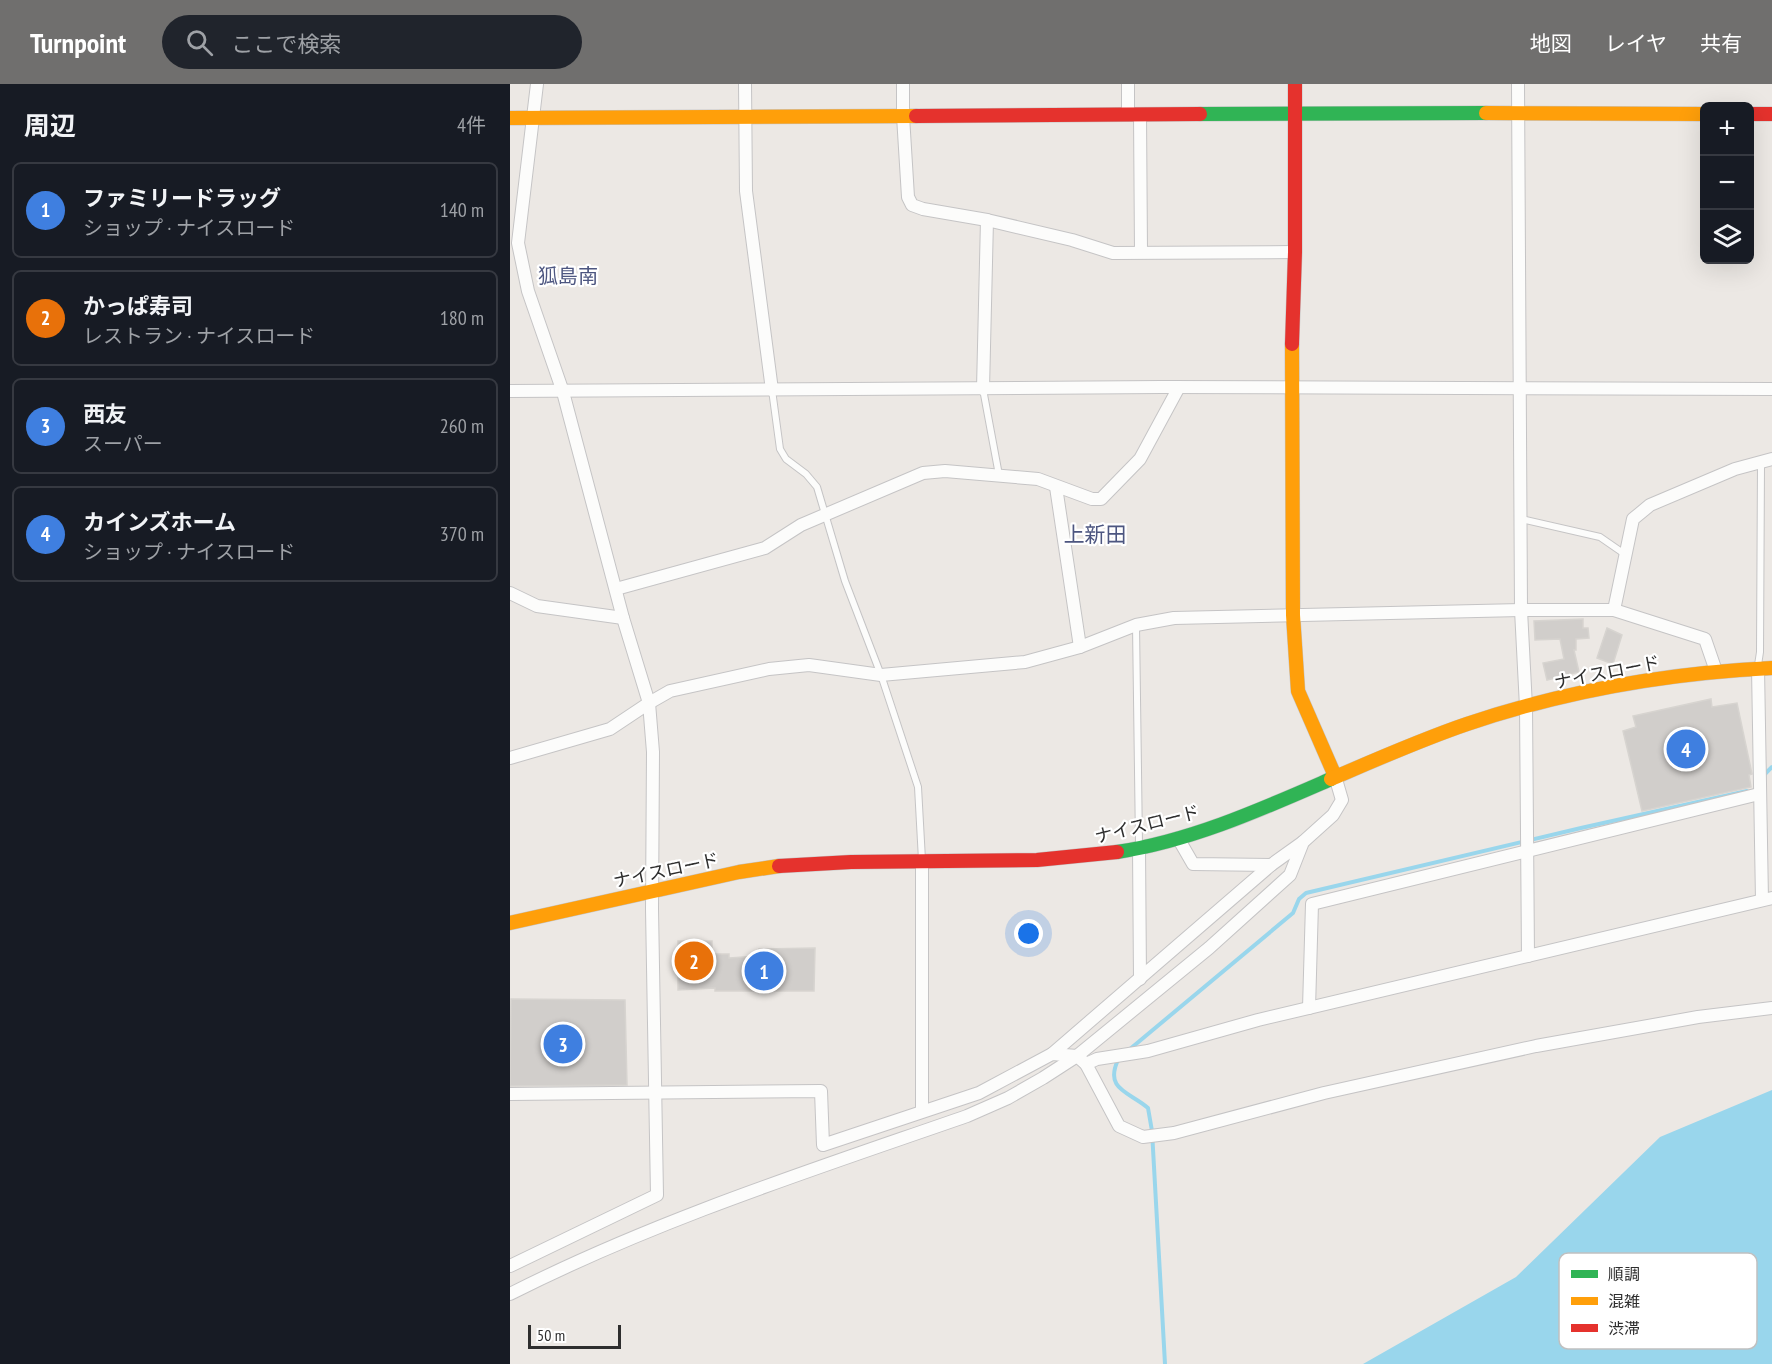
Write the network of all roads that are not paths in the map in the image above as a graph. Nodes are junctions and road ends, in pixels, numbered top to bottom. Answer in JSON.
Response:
{"nodes":[{"id":1,"x":537,"y":84,"type":"edge"},
{"id":2,"x":745,"y":84,"type":"edge"},
{"id":3,"x":903,"y":84,"type":"edge"},
{"id":4,"x":1128,"y":84,"type":"edge"},
{"id":5,"x":1295,"y":84,"type":"edge"},
{"id":6,"x":1518,"y":84,"type":"edge"},
{"id":7,"x":1295,"y":112,"type":"junction"},
{"id":8,"x":1518,"y":114,"type":"junction"},
{"id":9,"x":1700,"y":114,"type":"edge"},
{"id":10,"x":1754,"y":114,"type":"edge"},
{"id":11,"x":1772,"y":114,"type":"edge"},
{"id":12,"x":1134,"y":115,"type":"junction"},
{"id":13,"x":903,"y":116,"type":"junction"},
{"id":14,"x":533,"y":117,"type":"junction"},
{"id":15,"x":745,"y":117,"type":"junction"},
{"id":16,"x":510,"y":118,"type":"edge"},
{"id":17,"x":987,"y":220,"type":"junction"},
{"id":18,"x":1141,"y":252,"type":"junction"},
{"id":19,"x":1295,"y":252,"type":"junction"},
{"id":20,"x":1179,"y":387,"type":"junction"},
{"id":21,"x":983,"y":389,"type":"junction"},
{"id":22,"x":1291,"y":389,"type":"junction"},
{"id":23,"x":1521,"y":389,"type":"junction"},
{"id":24,"x":1772,"y":389,"type":"edge"},
{"id":25,"x":772,"y":390,"type":"junction"},
{"id":26,"x":510,"y":391,"type":"edge"},
{"id":27,"x":563,"y":392,"type":"junction"},
{"id":28,"x":1767,"y":461,"type":"edge"},
{"id":29,"x":999,"y":475,"type":"junction"},
{"id":30,"x":1056,"y":487,"type":"junction"},
{"id":31,"x":825,"y":515,"type":"junction"},
{"id":32,"x":1521,"y":519,"type":"junction"},
{"id":33,"x":1626,"y":555,"type":"junction"},
{"id":34,"x":616,"y":589,"type":"junction"},
{"id":35,"x":510,"y":593,"type":"edge"},
{"id":36,"x":1521,"y":610,"type":"junction"},
{"id":37,"x":1614,"y":610,"type":"junction"},
{"id":38,"x":1293,"y":615,"type":"junction"},
{"id":39,"x":623,"y":618,"type":"junction"},
{"id":40,"x":1136,"y":626,"type":"junction"},
{"id":41,"x":1080,"y":647,"type":"junction"},
{"id":42,"x":1765,"y":668,"type":"edge"},
{"id":43,"x":1716,"y":671,"type":"junction"},
{"id":44,"x":881,"y":675,"type":"junction"},
{"id":45,"x":649,"y":703,"type":"junction"},
{"id":46,"x":1526,"y":707,"type":"junction"},
{"id":47,"x":510,"y":758,"type":"edge"},
{"id":48,"x":1335,"y":776,"type":"junction"},
{"id":49,"x":1759,"y":794,"type":"junction"},
{"id":50,"x":1178,"y":838,"type":"junction"},
{"id":51,"x":1303,"y":842,"type":"junction"},
{"id":52,"x":1139,"y":848,"type":"junction"},
{"id":53,"x":1526,"y":853,"type":"junction"},
{"id":54,"x":922,"y":861,"type":"junction"},
{"id":55,"x":1271,"y":865,"type":"junction"},
{"id":56,"x":652,"y":890,"type":"junction"},
{"id":57,"x":1767,"y":899,"type":"edge"},
{"id":58,"x":510,"y":923,"type":"edge"},
{"id":59,"x":1528,"y":956,"type":"junction"},
{"id":60,"x":1140,"y":979,"type":"junction"},
{"id":61,"x":1309,"y":1008,"type":"junction"},
{"id":62,"x":1772,"y":1008,"type":"edge"},
{"id":63,"x":1052,"y":1054,"type":"junction"},
{"id":64,"x":1082,"y":1060,"type":"junction"},
{"id":65,"x":654,"y":1092,"type":"junction"},
{"id":66,"x":510,"y":1094,"type":"edge"},
{"id":67,"x":921,"y":1111,"type":"junction"},
{"id":68,"x":510,"y":1266,"type":"edge"},
{"id":69,"x":510,"y":1294,"type":"edge"}],
"edges":[{"from":1,"to":14,"type":"street"},
{"from":2,"to":15,"type":"street"},
{"from":3,"to":13,"type":"street"},
{"from":4,"to":12,"type":"street"},
{"from":5,"to":7,"type":"street"},
{"from":6,"to":8,"type":"street"},
{"from":7,"to":8,"type":"street"},
{"from":7,"to":12,"type":"street"},
{"from":7,"to":19,"type":"street"},
{"from":8,"to":9,"type":"street"},
{"from":8,"to":23,"type":"street"},
{"from":10,"to":11,"type":"street"},
{"from":12,"to":13,"type":"street"},
{"from":12,"to":18,"type":"street"},
{"from":13,"to":15,"type":"street"},
{"from":13,"to":17,"type":"street"},
{"from":14,"to":15,"type":"street"},
{"from":14,"to":16,"type":"street"},
{"from":14,"to":27,"type":"street"},
{"from":15,"to":25,"type":"street"},
{"from":17,"to":18,"type":"street"},
{"from":17,"to":21,"type":"street"},
{"from":18,"to":19,"type":"street"},
{"from":19,"to":22,"type":"street"},
{"from":20,"to":21,"type":"street"},
{"from":20,"to":22,"type":"street"},
{"from":20,"to":30,"type":"street"},
{"from":21,"to":25,"type":"street"},
{"from":21,"to":29,"type":"lane"},
{"from":22,"to":23,"type":"street"},
{"from":22,"to":38,"type":"street"},
{"from":23,"to":24,"type":"street"},
{"from":23,"to":32,"type":"street"},
{"from":25,"to":27,"type":"street"},
{"from":25,"to":31,"type":"lane"},
{"from":26,"to":27,"type":"street"},
{"from":27,"to":34,"type":"street"},
{"from":28,"to":33,"type":"street"},
{"from":28,"to":42,"type":"lane"},
{"from":29,"to":30,"type":"street"},
{"from":29,"to":31,"type":"street"},
{"from":30,"to":41,"type":"street"},
{"from":31,"to":34,"type":"street"},
{"from":31,"to":44,"type":"lane"},
{"from":32,"to":33,"type":"lane"},
{"from":32,"to":36,"type":"street"},
{"from":33,"to":37,"type":"street"},
{"from":34,"to":39,"type":"street"},
{"from":35,"to":39,"type":"street"},
{"from":36,"to":37,"type":"street"},
{"from":36,"to":38,"type":"street"},
{"from":36,"to":46,"type":"street"},
{"from":37,"to":43,"type":"street"},
{"from":38,"to":40,"type":"street"},
{"from":38,"to":48,"type":"street"},
{"from":39,"to":45,"type":"street"},
{"from":40,"to":41,"type":"street"},
{"from":40,"to":52,"type":"lane"},
{"from":41,"to":44,"type":"street"},
{"from":42,"to":43,"type":"street","name":"ナイスロード"},
{"from":42,"to":49,"type":"street"},
{"from":43,"to":46,"type":"street","name":"ナイスロード"},
{"from":44,"to":45,"type":"street"},
{"from":44,"to":54,"type":"lane"},
{"from":45,"to":47,"type":"street"},
{"from":45,"to":56,"type":"street"},
{"from":46,"to":48,"type":"street","name":"ナイスロード"},
{"from":46,"to":53,"type":"street"},
{"from":48,"to":50,"type":"street","name":"ナイスロード"},
{"from":48,"to":51,"type":"street"},
{"from":49,"to":53,"type":"street"},
{"from":49,"to":57,"type":"street"},
{"from":50,"to":52,"type":"street","name":"ナイスロード"},
{"from":50,"to":55,"type":"street"},
{"from":51,"to":55,"type":"street"},
{"from":51,"to":64,"type":"street"},
{"from":52,"to":54,"type":"street","name":"ナイスロード"},
{"from":52,"to":60,"type":"street"},
{"from":53,"to":59,"type":"street"},
{"from":53,"to":61,"type":"street"},
{"from":54,"to":56,"type":"street","name":"ナイスロード"},
{"from":54,"to":67,"type":"street"},
{"from":55,"to":60,"type":"street"},
{"from":56,"to":58,"type":"street","name":"ナイスロード"},
{"from":56,"to":65,"type":"street"},
{"from":57,"to":59,"type":"street"},
{"from":59,"to":61,"type":"street"},
{"from":60,"to":63,"type":"street"},
{"from":61,"to":64,"type":"street"},
{"from":62,"to":64,"type":"street"},
{"from":63,"to":64,"type":"street"},
{"from":63,"to":67,"type":"street"},
{"from":64,"to":69,"type":"street"},
{"from":65,"to":66,"type":"street"},
{"from":65,"to":67,"type":"street"},
{"from":65,"to":68,"type":"street"}]}
